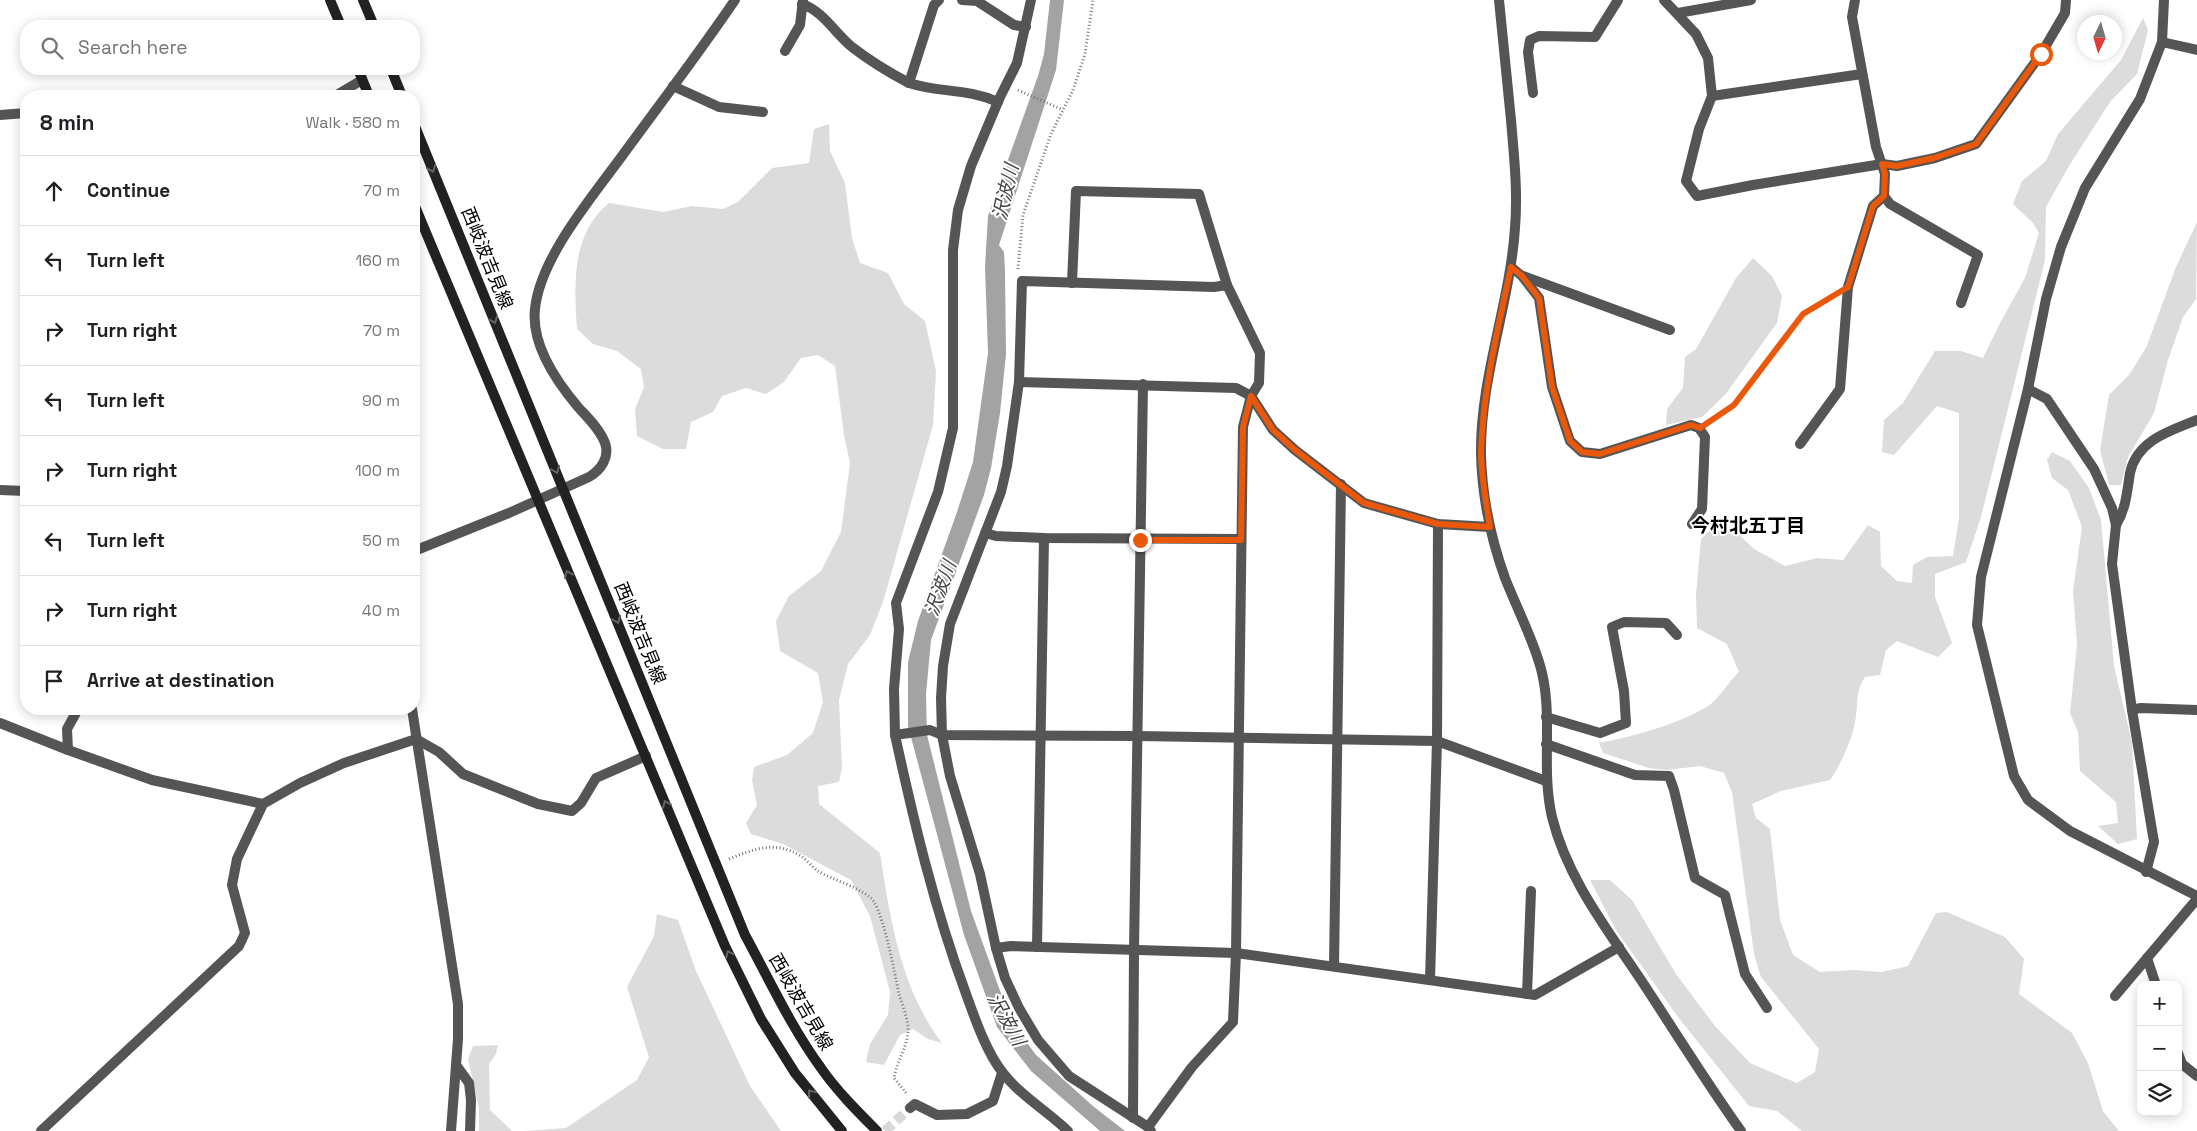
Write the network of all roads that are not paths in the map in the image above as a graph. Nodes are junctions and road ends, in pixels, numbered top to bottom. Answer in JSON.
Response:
{"nodes":[{"id":1,"x":330,"y":0,"type":"edge"},
{"id":2,"x":363,"y":0,"type":"edge"},
{"id":3,"x":735,"y":0,"type":"edge"},
{"id":4,"x":939,"y":0,"type":"edge"},
{"id":5,"x":962,"y":0,"type":"edge"},
{"id":6,"x":1031,"y":0,"type":"edge"},
{"id":7,"x":1499,"y":0,"type":"edge"},
{"id":8,"x":1618,"y":0,"type":"edge"},
{"id":9,"x":1664,"y":0,"type":"edge"},
{"id":10,"x":1751,"y":0,"type":"edge"},
{"id":11,"x":1854,"y":0,"type":"edge"},
{"id":12,"x":2066,"y":0,"type":"edge"},
{"id":13,"x":2164,"y":0,"type":"edge"},
{"id":14,"x":802,"y":2,"type":"edge"},
{"id":15,"x":1678,"y":13,"type":"junction"},
{"id":16,"x":338,"y":20,"type":"edge"},
{"id":17,"x":371,"y":20,"type":"edge"},
{"id":18,"x":1026,"y":27,"type":"junction"},
{"id":19,"x":2162,"y":42,"type":"junction"},
{"id":20,"x":2197,"y":50,"type":"edge"},
{"id":21,"x":785,"y":51,"type":"dead end"},
{"id":22,"x":1862,"y":74,"type":"junction"},
{"id":23,"x":360,"y":75,"type":"edge"},
{"id":24,"x":393,"y":75,"type":"edge"},
{"id":25,"x":362,"y":80,"type":"junction"},
{"id":26,"x":910,"y":83,"type":"junction"},
{"id":27,"x":673,"y":86,"type":"junction"},
{"id":28,"x":345,"y":90,"type":"edge"},
{"id":29,"x":366,"y":90,"type":"edge"},
{"id":30,"x":400,"y":90,"type":"edge"},
{"id":31,"x":1533,"y":93,"type":"dead end"},
{"id":32,"x":1712,"y":96,"type":"junction"},
{"id":33,"x":998,"y":102,"type":"junction"},
{"id":34,"x":763,"y":112,"type":"dead end"},
{"id":35,"x":20,"y":113,"type":"edge"},
{"id":36,"x":0,"y":115,"type":"edge"},
{"id":37,"x":420,"y":139,"type":"edge"},
{"id":38,"x":1882,"y":164,"type":"junction"},
{"id":39,"x":1884,"y":196,"type":"junction"},
{"id":40,"x":420,"y":219,"type":"edge"},
{"id":41,"x":1511,"y":267,"type":"junction"},
{"id":42,"x":1522,"y":276,"type":"junction"},
{"id":43,"x":1072,"y":283,"type":"junction"},
{"id":44,"x":1227,"y":285,"type":"junction"},
{"id":45,"x":1961,"y":304,"type":"dead end"},
{"id":46,"x":1670,"y":330,"type":"dead end"},
{"id":47,"x":1019,"y":382,"type":"junction"},
{"id":48,"x":1143,"y":384,"type":"junction"},
{"id":49,"x":2028,"y":389,"type":"junction"},
{"id":50,"x":1251,"y":396,"type":"junction"},
{"id":51,"x":2197,"y":420,"type":"edge"},
{"id":52,"x":1800,"y":444,"type":"dead end"},
{"id":53,"x":1341,"y":484,"type":"junction"},
{"id":54,"x":563,"y":488,"type":"junction"},
{"id":55,"x":0,"y":490,"type":"edge"},
{"id":56,"x":20,"y":490,"type":"edge"},
{"id":57,"x":536,"y":499,"type":"junction"},
{"id":58,"x":1438,"y":524,"type":"junction"},
{"id":59,"x":1692,"y":524,"type":"dead end"},
{"id":60,"x":2116,"y":525,"type":"junction"},
{"id":61,"x":1490,"y":527,"type":"junction"},
{"id":62,"x":985,"y":532,"type":"junction"},
{"id":63,"x":1044,"y":538,"type":"junction"},
{"id":64,"x":1140,"y":540,"type":"junction"},
{"id":65,"x":1241,"y":540,"type":"junction"},
{"id":66,"x":420,"y":548,"type":"edge"},
{"id":67,"x":1677,"y":635,"type":"dead end"},
{"id":68,"x":2132,"y":710,"type":"junction"},
{"id":69,"x":2197,"y":710,"type":"edge"},
{"id":70,"x":75,"y":715,"type":"edge"},
{"id":71,"x":413,"y":715,"type":"edge"},
{"id":72,"x":1546,"y":717,"type":"junction"},
{"id":73,"x":0,"y":723,"type":"edge"},
{"id":74,"x":898,"y":734,"type":"junction"},
{"id":75,"x":942,"y":735,"type":"junction"},
{"id":76,"x":1042,"y":736,"type":"junction"},
{"id":77,"x":1138,"y":736,"type":"junction"},
{"id":78,"x":1238,"y":738,"type":"junction"},
{"id":79,"x":416,"y":739,"type":"junction"},
{"id":80,"x":1338,"y":740,"type":"junction"},
{"id":81,"x":1436,"y":741,"type":"junction"},
{"id":82,"x":1546,"y":744,"type":"junction"},
{"id":83,"x":68,"y":750,"type":"junction"},
{"id":84,"x":646,"y":756,"type":"junction"},
{"id":85,"x":1546,"y":781,"type":"junction"},
{"id":86,"x":263,"y":804,"type":"junction"},
{"id":87,"x":2146,"y":872,"type":"junction"},
{"id":88,"x":1531,"y":891,"type":"dead end"},
{"id":89,"x":2197,"y":898,"type":"edge"},
{"id":90,"x":1037,"y":947,"type":"junction"},
{"id":91,"x":1619,"y":947,"type":"junction"},
{"id":92,"x":996,"y":948,"type":"junction"},
{"id":93,"x":1134,"y":950,"type":"junction"},
{"id":94,"x":1236,"y":953,"type":"junction"},
{"id":95,"x":2147,"y":958,"type":"junction"},
{"id":96,"x":1334,"y":966,"type":"junction"},
{"id":97,"x":1430,"y":980,"type":"junction"},
{"id":98,"x":2155,"y":981,"type":"edge"},
{"id":99,"x":1528,"y":994,"type":"junction"},
{"id":100,"x":2115,"y":996,"type":"dead end"},
{"id":101,"x":1767,"y":1008,"type":"dead end"},
{"id":102,"x":2182,"y":1064,"type":"edge"},
{"id":103,"x":456,"y":1065,"type":"junction"},
{"id":104,"x":1002,"y":1073,"type":"junction"},
{"id":105,"x":2197,"y":1076,"type":"edge"},
{"id":106,"x":913,"y":1106,"type":"road end"},
{"id":107,"x":1133,"y":1118,"type":"junction"},
{"id":108,"x":1150,"y":1129,"type":"edge"},
{"id":109,"x":41,"y":1131,"type":"edge"},
{"id":110,"x":451,"y":1131,"type":"edge"},
{"id":111,"x":470,"y":1131,"type":"edge"},
{"id":112,"x":842,"y":1131,"type":"edge"},
{"id":113,"x":877,"y":1131,"type":"edge"},
{"id":114,"x":1068,"y":1131,"type":"edge"},
{"id":115,"x":1740,"y":1131,"type":"edge"}],
"edges":[{"from":1,"to":16,"type":"main road"},
{"from":2,"to":17,"type":"main road"},
{"from":3,"to":27,"type":"street"},
{"from":4,"to":26,"type":"street"},
{"from":5,"to":18,"type":"street"},
{"from":6,"to":18,"type":"street"},
{"from":7,"to":41,"type":"street"},
{"from":8,"to":31,"type":"street"},
{"from":9,"to":15,"type":"street"},
{"from":10,"to":15,"type":"street"},
{"from":11,"to":22,"type":"street"},
{"from":12,"to":38,"type":"street"},
{"from":13,"to":19,"type":"street"},
{"from":14,"to":21,"type":"street"},
{"from":14,"to":26,"type":"street"},
{"from":15,"to":32,"type":"street"},
{"from":18,"to":33,"type":"street"},
{"from":19,"to":20,"type":"street"},
{"from":19,"to":49,"type":"street"},
{"from":22,"to":32,"type":"street"},
{"from":22,"to":38,"type":"street"},
{"from":23,"to":25,"type":"main road"},
{"from":24,"to":30,"type":"main road"},
{"from":25,"to":28,"type":"street"},
{"from":25,"to":29,"type":"main road"},
{"from":26,"to":33,"type":"street"},
{"from":27,"to":34,"type":"street"},
{"from":27,"to":54,"type":"street"},
{"from":32,"to":38,"type":"street"},
{"from":33,"to":74,"type":"street"},
{"from":35,"to":36,"type":"street"},
{"from":37,"to":54,"type":"main road","name":"西岐波吉見線","one_way":true},
{"from":38,"to":39,"type":"street"},
{"from":39,"to":45,"type":"street"},
{"from":39,"to":52,"type":"street"},
{"from":40,"to":57,"type":"main road"},
{"from":41,"to":42,"type":"street"},
{"from":41,"to":61,"type":"street"},
{"from":42,"to":46,"type":"street"},
{"from":42,"to":59,"type":"street"},
{"from":43,"to":44,"type":"street"},
{"from":43,"to":44,"type":"street"},
{"from":43,"to":47,"type":"street"},
{"from":44,"to":50,"type":"street"},
{"from":47,"to":48,"type":"street"},
{"from":47,"to":62,"type":"street"},
{"from":48,"to":50,"type":"street"},
{"from":48,"to":64,"type":"street"},
{"from":49,"to":60,"type":"street"},
{"from":49,"to":87,"type":"street"},
{"from":50,"to":53,"type":"street"},
{"from":50,"to":65,"type":"street"},
{"from":51,"to":60,"type":"street"},
{"from":53,"to":58,"type":"street"},
{"from":53,"to":80,"type":"street"},
{"from":54,"to":57,"type":"street"},
{"from":54,"to":113,"type":"main road","name":"西岐波吉見線","one_way":true},
{"from":55,"to":56,"type":"street"},
{"from":57,"to":66,"type":"street"},
{"from":84,"to":57,"type":"main road","one_way":true},
{"from":58,"to":61,"type":"street"},
{"from":58,"to":81,"type":"street"},
{"from":60,"to":68,"type":"street"},
{"from":61,"to":72,"type":"street"},
{"from":62,"to":63,"type":"street"},
{"from":62,"to":75,"type":"street"},
{"from":63,"to":64,"type":"street"},
{"from":63,"to":76,"type":"street"},
{"from":64,"to":65,"type":"street"},
{"from":64,"to":77,"type":"street"},
{"from":65,"to":78,"type":"street"},
{"from":67,"to":72,"type":"street"},
{"from":68,"to":69,"type":"street"},
{"from":68,"to":87,"type":"street"},
{"from":70,"to":83,"type":"street"},
{"from":71,"to":79,"type":"street"},
{"from":72,"to":82,"type":"street"},
{"from":73,"to":83,"type":"street"},
{"from":74,"to":75,"type":"street"},
{"from":74,"to":104,"type":"street"},
{"from":75,"to":76,"type":"street"},
{"from":75,"to":92,"type":"street"},
{"from":76,"to":77,"type":"street"},
{"from":76,"to":90,"type":"street"},
{"from":77,"to":78,"type":"street"},
{"from":77,"to":93,"type":"street"},
{"from":78,"to":80,"type":"street"},
{"from":78,"to":94,"type":"street"},
{"from":79,"to":84,"type":"street"},
{"from":79,"to":86,"type":"street"},
{"from":79,"to":103,"type":"street"},
{"from":80,"to":81,"type":"street"},
{"from":80,"to":96,"type":"street"},
{"from":81,"to":85,"type":"street"},
{"from":81,"to":97,"type":"street"},
{"from":82,"to":85,"type":"street"},
{"from":82,"to":101,"type":"street"},
{"from":83,"to":86,"type":"street"},
{"from":112,"to":84,"type":"main road","one_way":true},
{"from":85,"to":91,"type":"street"},
{"from":86,"to":109,"type":"street"},
{"from":87,"to":89,"type":"street"},
{"from":88,"to":99,"type":"street"},
{"from":89,"to":95,"type":"street"},
{"from":90,"to":92,"type":"street"},
{"from":90,"to":93,"type":"street"},
{"from":91,"to":99,"type":"street"},
{"from":91,"to":115,"type":"street"},
{"from":92,"to":107,"type":"street"},
{"from":93,"to":94,"type":"street"},
{"from":93,"to":107,"type":"street"},
{"from":94,"to":96,"type":"street"},
{"from":94,"to":108,"type":"street"},
{"from":95,"to":98,"type":"street"},
{"from":95,"to":100,"type":"street"},
{"from":96,"to":97,"type":"street"},
{"from":97,"to":99,"type":"street"},
{"from":102,"to":105,"type":"street"},
{"from":103,"to":110,"type":"street"},
{"from":103,"to":111,"type":"street"},
{"from":104,"to":106,"type":"street"},
{"from":104,"to":114,"type":"street"},
{"from":107,"to":108,"type":"street"}]}
